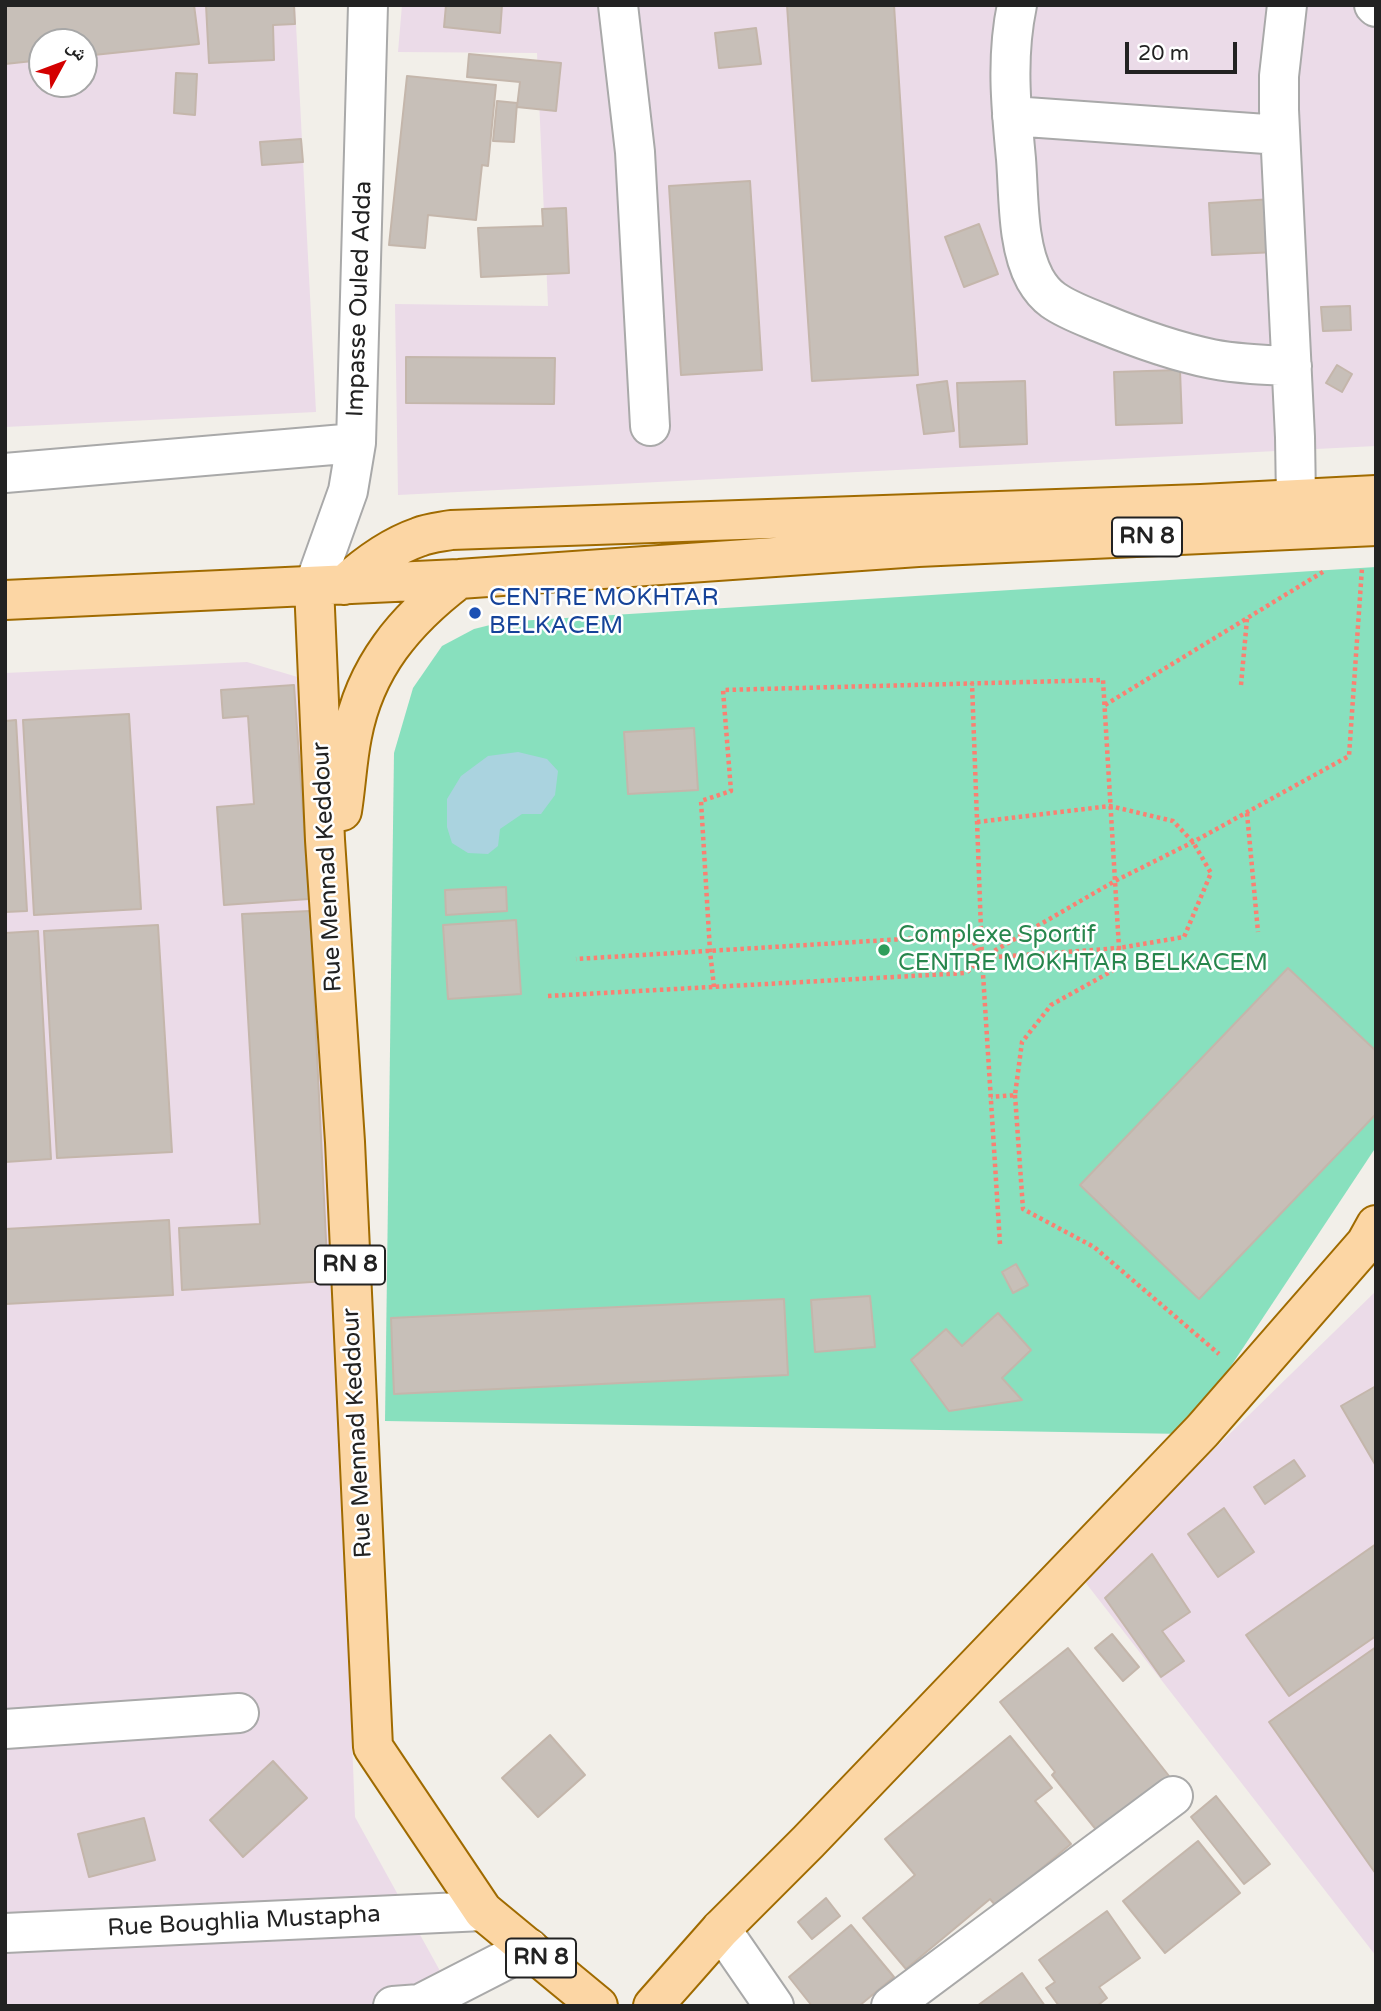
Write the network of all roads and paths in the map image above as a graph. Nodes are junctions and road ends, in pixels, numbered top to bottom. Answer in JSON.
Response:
{"nodes":[{"id":1,"x":368,"y":5,"type":"edge"},
{"id":2,"x":618,"y":5,"type":"edge"},
{"id":3,"x":1017,"y":5,"type":"edge"},
{"id":4,"x":1287,"y":5,"type":"edge"},
{"id":5,"x":1012,"y":116,"type":"junction"},
{"id":6,"x":1280,"y":135,"type":"junction"},
{"id":7,"x":1292,"y":366,"type":"junction"},
{"id":8,"x":650,"y":426,"type":"dead end"},
{"id":9,"x":356,"y":443,"type":"junction"},
{"id":10,"x":5,"y":473,"type":"edge"},
{"id":11,"x":1376,"y":495,"type":"edge"},
{"id":12,"x":1296,"y":499,"type":"junction"},
{"id":13,"x":1376,"y":526,"type":"edge"},
{"id":14,"x":1362,"y":568,"type":"dead end"},
{"id":15,"x":1326,"y":570,"type":"dead end"},
{"id":16,"x":459,"y":579,"type":"junction"},
{"id":17,"x":329,"y":586,"type":"junction"},
{"id":18,"x":5,"y":600,"type":"edge"},
{"id":19,"x":1248,"y":618,"type":"junction"},
{"id":20,"x":972,"y":683,"type":"junction"},
{"id":21,"x":1241,"y":685,"type":"dead end"},
{"id":22,"x":1105,"y":705,"type":"junction"},
{"id":23,"x":1111,"y":806,"type":"junction"},
{"id":24,"x":1247,"y":813,"type":"junction"},
{"id":25,"x":978,"y":822,"type":"junction"},
{"id":26,"x":325,"y":840,"type":"junction"},
{"id":27,"x":1193,"y":842,"type":"junction"},
{"id":28,"x":1115,"y":881,"type":"junction"},
{"id":29,"x":1258,"y":932,"type":"dead end"},
{"id":30,"x":1119,"y":948,"type":"junction"},
{"id":31,"x":710,"y":951,"type":"junction"},
{"id":32,"x":982,"y":958,"type":"junction"},
{"id":33,"x":576,"y":959,"type":"dead end"},
{"id":34,"x":714,"y":987,"type":"junction"},
{"id":35,"x":548,"y":996,"type":"dead end"},
{"id":36,"x":1015,"y":1095,"type":"junction"},
{"id":37,"x":990,"y":1097,"type":"junction"},
{"id":38,"x":1376,"y":1225,"type":"edge"},
{"id":39,"x":1000,"y":1244,"type":"dead end"},
{"id":40,"x":1248,"y":1378,"type":"junction"},
{"id":41,"x":239,"y":1713,"type":"dead end"},
{"id":42,"x":5,"y":1729,"type":"edge"},
{"id":43,"x":1172,"y":1796,"type":"dead end"},
{"id":44,"x":483,"y":1911,"type":"junction"},
{"id":45,"x":721,"y":1929,"type":"junction"},
{"id":46,"x":5,"y":1933,"type":"edge"},
{"id":47,"x":529,"y":1948,"type":"junction"},
{"id":48,"x":393,"y":2006,"type":"edge"},
{"id":49,"x":598,"y":2006,"type":"edge"},
{"id":50,"x":653,"y":2006,"type":"edge"},
{"id":51,"x":774,"y":2006,"type":"edge"},
{"id":52,"x":891,"y":2006,"type":"edge"}],
"edges":[{"from":1,"to":9,"type":"street","name":"Impasse Ouled Adda"},
{"from":2,"to":8,"type":"street"},
{"from":3,"to":5,"type":"street"},
{"from":4,"to":6,"type":"street"},
{"from":5,"to":6,"type":"street"},
{"from":5,"to":7,"type":"street"},
{"from":6,"to":7,"type":"street"},
{"from":7,"to":12,"type":"street"},
{"from":9,"to":10,"type":"street"},
{"from":9,"to":17,"type":"street","name":"Impasse Ouled Adda"},
{"from":11,"to":12,"type":"main road"},
{"from":12,"to":17,"type":"main road"},
{"from":13,"to":16,"type":"main road","number":"RN 8"},
{"from":14,"to":24,"type":"path"},
{"from":15,"to":19,"type":"path"},
{"from":16,"to":17,"type":"main road","number":"RN 8"},
{"from":16,"to":26,"type":"main road"},
{"from":17,"to":18,"type":"main road"},
{"from":17,"to":26,"type":"main road","name":"Rue Mennad Keddour","number":"RN 8"},
{"from":19,"to":21,"type":"path"},
{"from":19,"to":22,"type":"path"},
{"from":20,"to":22,"type":"path"},
{"from":20,"to":25,"type":"path"},
{"from":20,"to":31,"type":"path"},
{"from":22,"to":23,"type":"path"},
{"from":23,"to":25,"type":"path"},
{"from":23,"to":27,"type":"path"},
{"from":23,"to":28,"type":"path"},
{"from":24,"to":27,"type":"path"},
{"from":24,"to":29,"type":"path"},
{"from":25,"to":32,"type":"path"},
{"from":26,"to":44,"type":"main road","name":"Rue Mennad Keddour","number":"RN 8"},
{"from":27,"to":28,"type":"path"},
{"from":27,"to":30,"type":"path"},
{"from":28,"to":30,"type":"path"},
{"from":28,"to":32,"type":"path"},
{"from":30,"to":32,"type":"path"},
{"from":30,"to":36,"type":"path"},
{"from":31,"to":32,"type":"path"},
{"from":31,"to":33,"type":"path"},
{"from":31,"to":34,"type":"path"},
{"from":32,"to":34,"type":"path"},
{"from":32,"to":37,"type":"path"},
{"from":34,"to":35,"type":"path"},
{"from":36,"to":37,"type":"path"},
{"from":36,"to":40,"type":"path"},
{"from":37,"to":39,"type":"path"},
{"from":38,"to":40,"type":"main road"},
{"from":40,"to":45,"type":"main road"},
{"from":41,"to":42,"type":"street"},
{"from":43,"to":52,"type":"street"},
{"from":44,"to":46,"type":"street","name":"Rue Boughlia Mustapha"},
{"from":44,"to":47,"type":"main road","number":"RN 8"},
{"from":45,"to":50,"type":"main road"},
{"from":45,"to":51,"type":"street"},
{"from":47,"to":48,"type":"street"},
{"from":47,"to":49,"type":"main road","number":"RN 8"}]}
